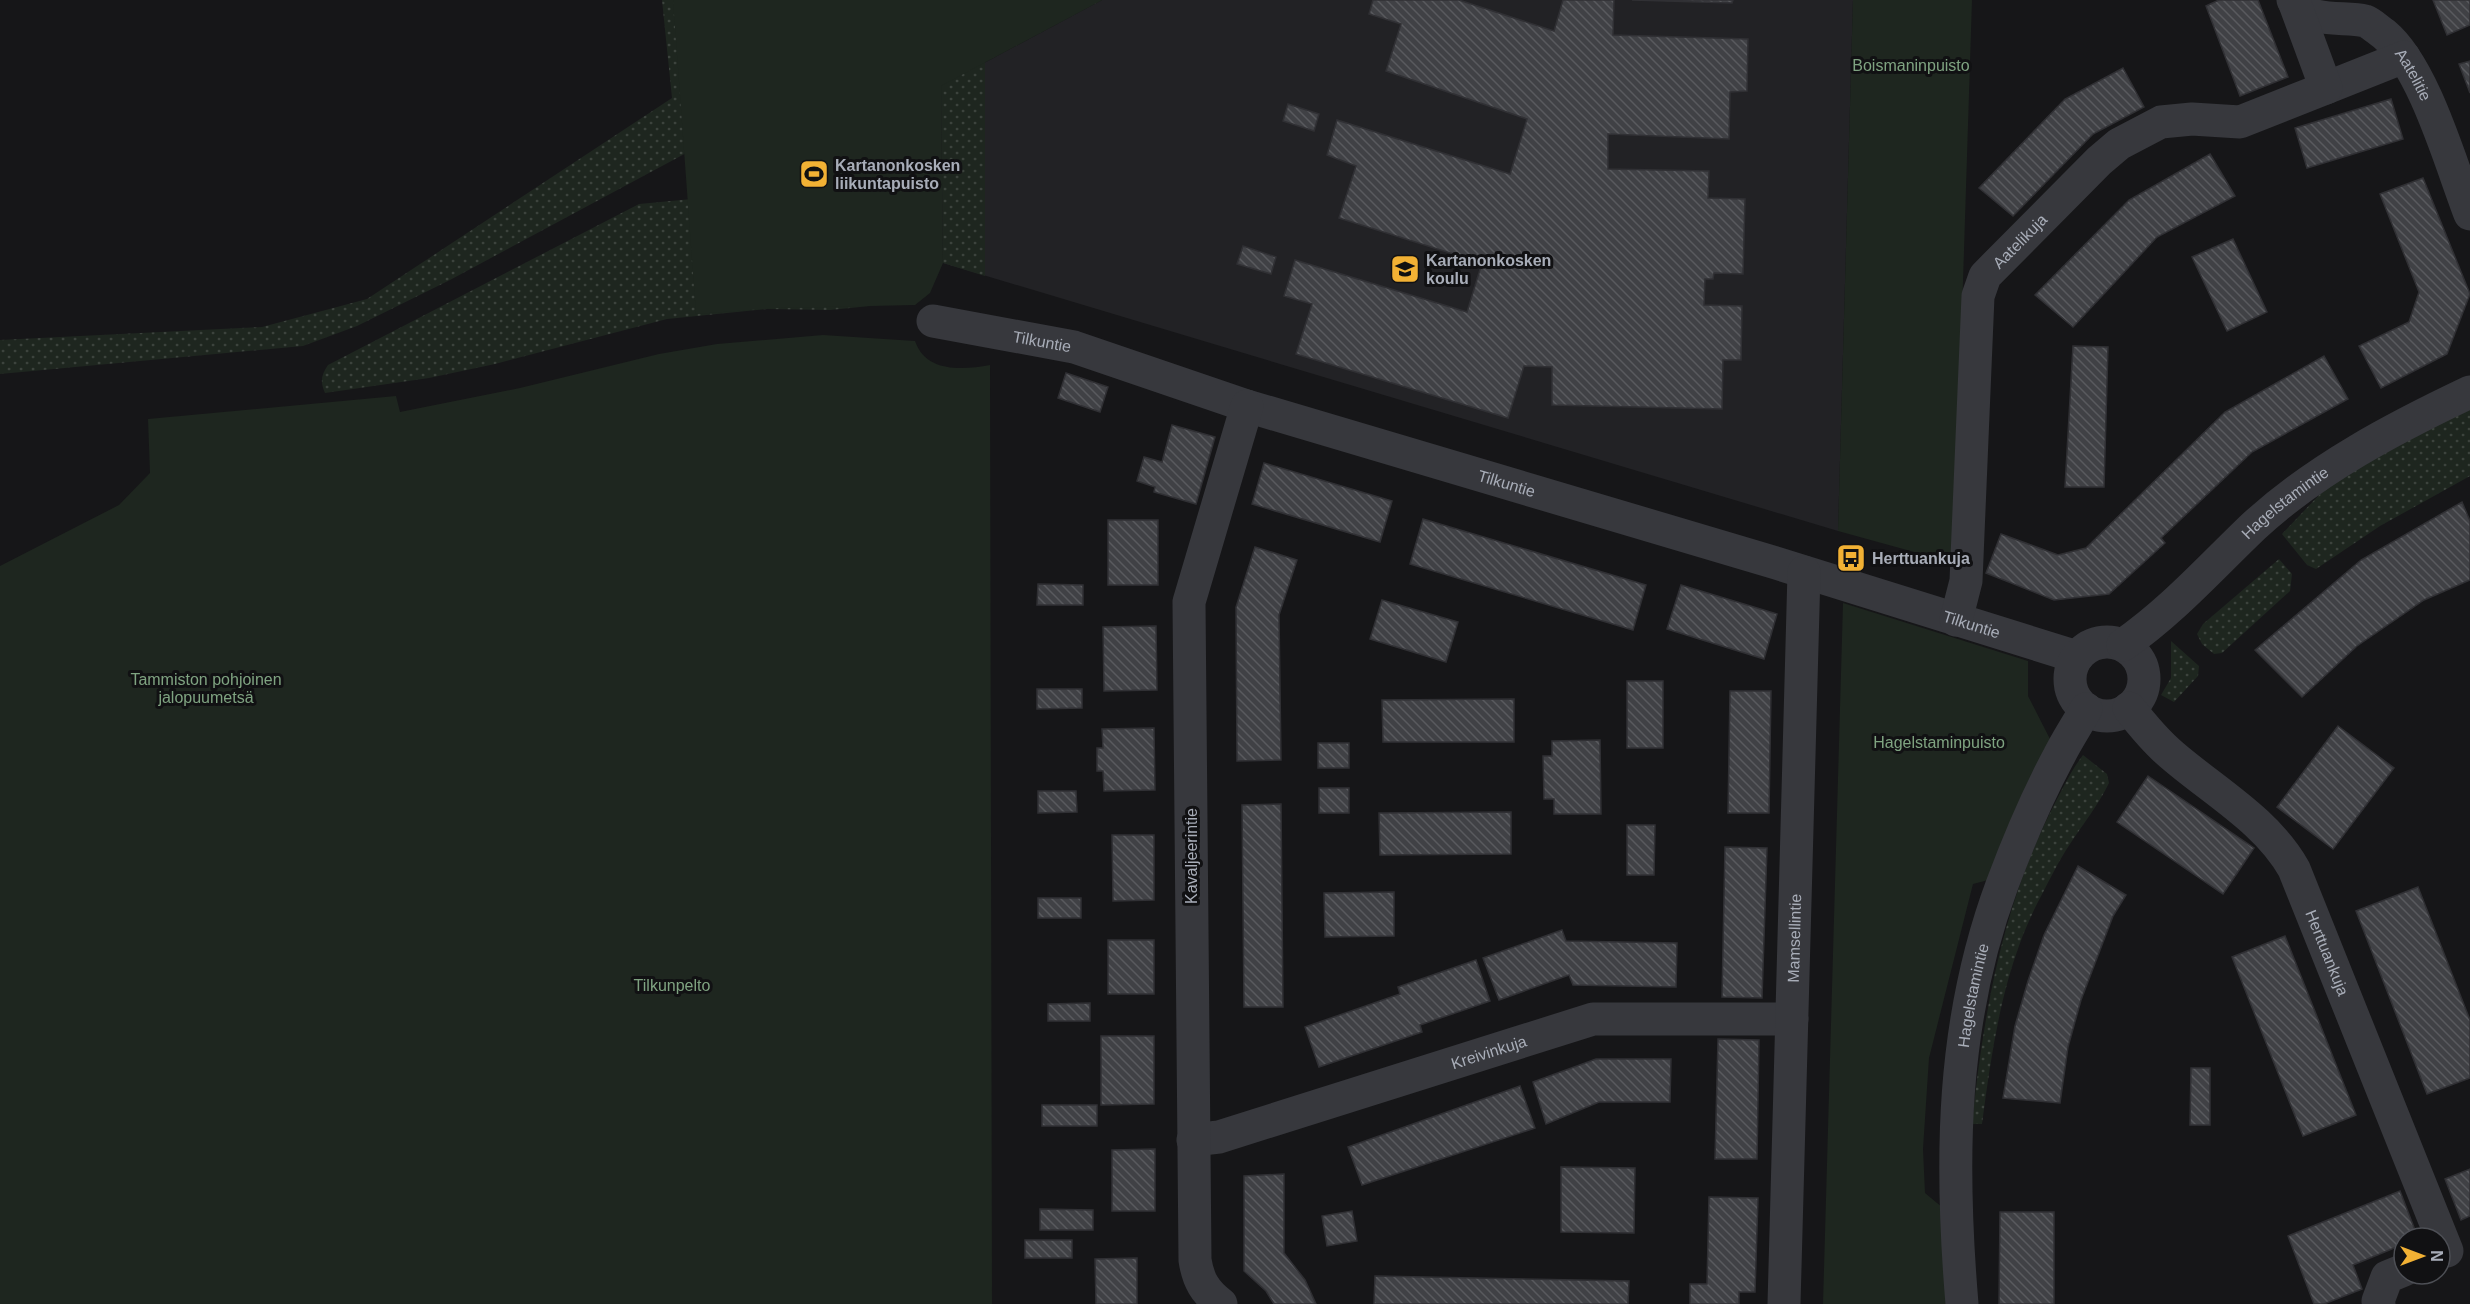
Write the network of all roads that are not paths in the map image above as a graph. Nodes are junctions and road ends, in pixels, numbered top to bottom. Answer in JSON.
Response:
{"nodes":[{"id":1,"x":2294,"y":2,"type":"edge"},
{"id":2,"x":2404,"y":57,"type":"junction"},
{"id":3,"x":2326,"y":88,"type":"junction"},
{"id":4,"x":2470,"y":214,"type":"edge"},
{"id":5,"x":933,"y":321,"type":"dead end"},
{"id":6,"x":2470,"y":392,"type":"edge"},
{"id":7,"x":1247,"y":406,"type":"junction"},
{"id":8,"x":1804,"y":572,"type":"junction"},
{"id":9,"x":1956,"y":620,"type":"junction"},
{"id":10,"x":2123,"y":645,"type":"junction"},
{"id":11,"x":2077,"y":657,"type":"junction"},
{"id":12,"x":2129,"y":708,"type":"junction"},
{"id":13,"x":2086,"y":709,"type":"junction"},
{"id":14,"x":1792,"y":1019,"type":"junction"},
{"id":15,"x":1193,"y":1140,"type":"junction"},
{"id":16,"x":2442,"y":1226,"type":"edge"},
{"id":17,"x":2392,"y":1275,"type":"edge"},
{"id":18,"x":1221,"y":1304,"type":"edge"},
{"id":19,"x":1784,"y":1304,"type":"edge"},
{"id":20,"x":1962,"y":1304,"type":"edge"},
{"id":21,"x":2379,"y":1304,"type":"edge"}],
"edges":[{"from":1,"to":2,"type":"street","name":"Aatelitie"},
{"from":1,"to":3,"type":"street"},
{"from":2,"to":3,"type":"street","name":"Aatelikuja"},
{"from":2,"to":4,"type":"street","name":"Aatelitie"},
{"from":3,"to":9,"type":"street","name":"Aatelikuja"},
{"from":5,"to":7,"type":"street","name":"Tilkuntie"},
{"from":6,"to":10,"type":"street","name":"Hagelstamintie"},
{"from":7,"to":8,"type":"street","name":"Tilkuntie"},
{"from":7,"to":15,"type":"street","name":"Kavaljeerintie"},
{"from":8,"to":9,"type":"street","name":"Tilkuntie"},
{"from":8,"to":14,"type":"street","name":"Mamsellintie"},
{"from":9,"to":11,"type":"street","name":"Tilkuntie"},
{"from":10,"to":11,"type":"street"},
{"from":10,"to":12,"type":"street"},
{"from":11,"to":13,"type":"street"},
{"from":12,"to":13,"type":"street"},
{"from":12,"to":16,"type":"street","name":"Herttuankuja"},
{"from":13,"to":20,"type":"street","name":"Hagelstamintie"},
{"from":14,"to":15,"type":"street","name":"Kreivinkuja"},
{"from":14,"to":19,"type":"street","name":"Mamsellintie"},
{"from":15,"to":18,"type":"street","name":"Kavaljeerintie"},
{"from":17,"to":21,"type":"street"}]}
